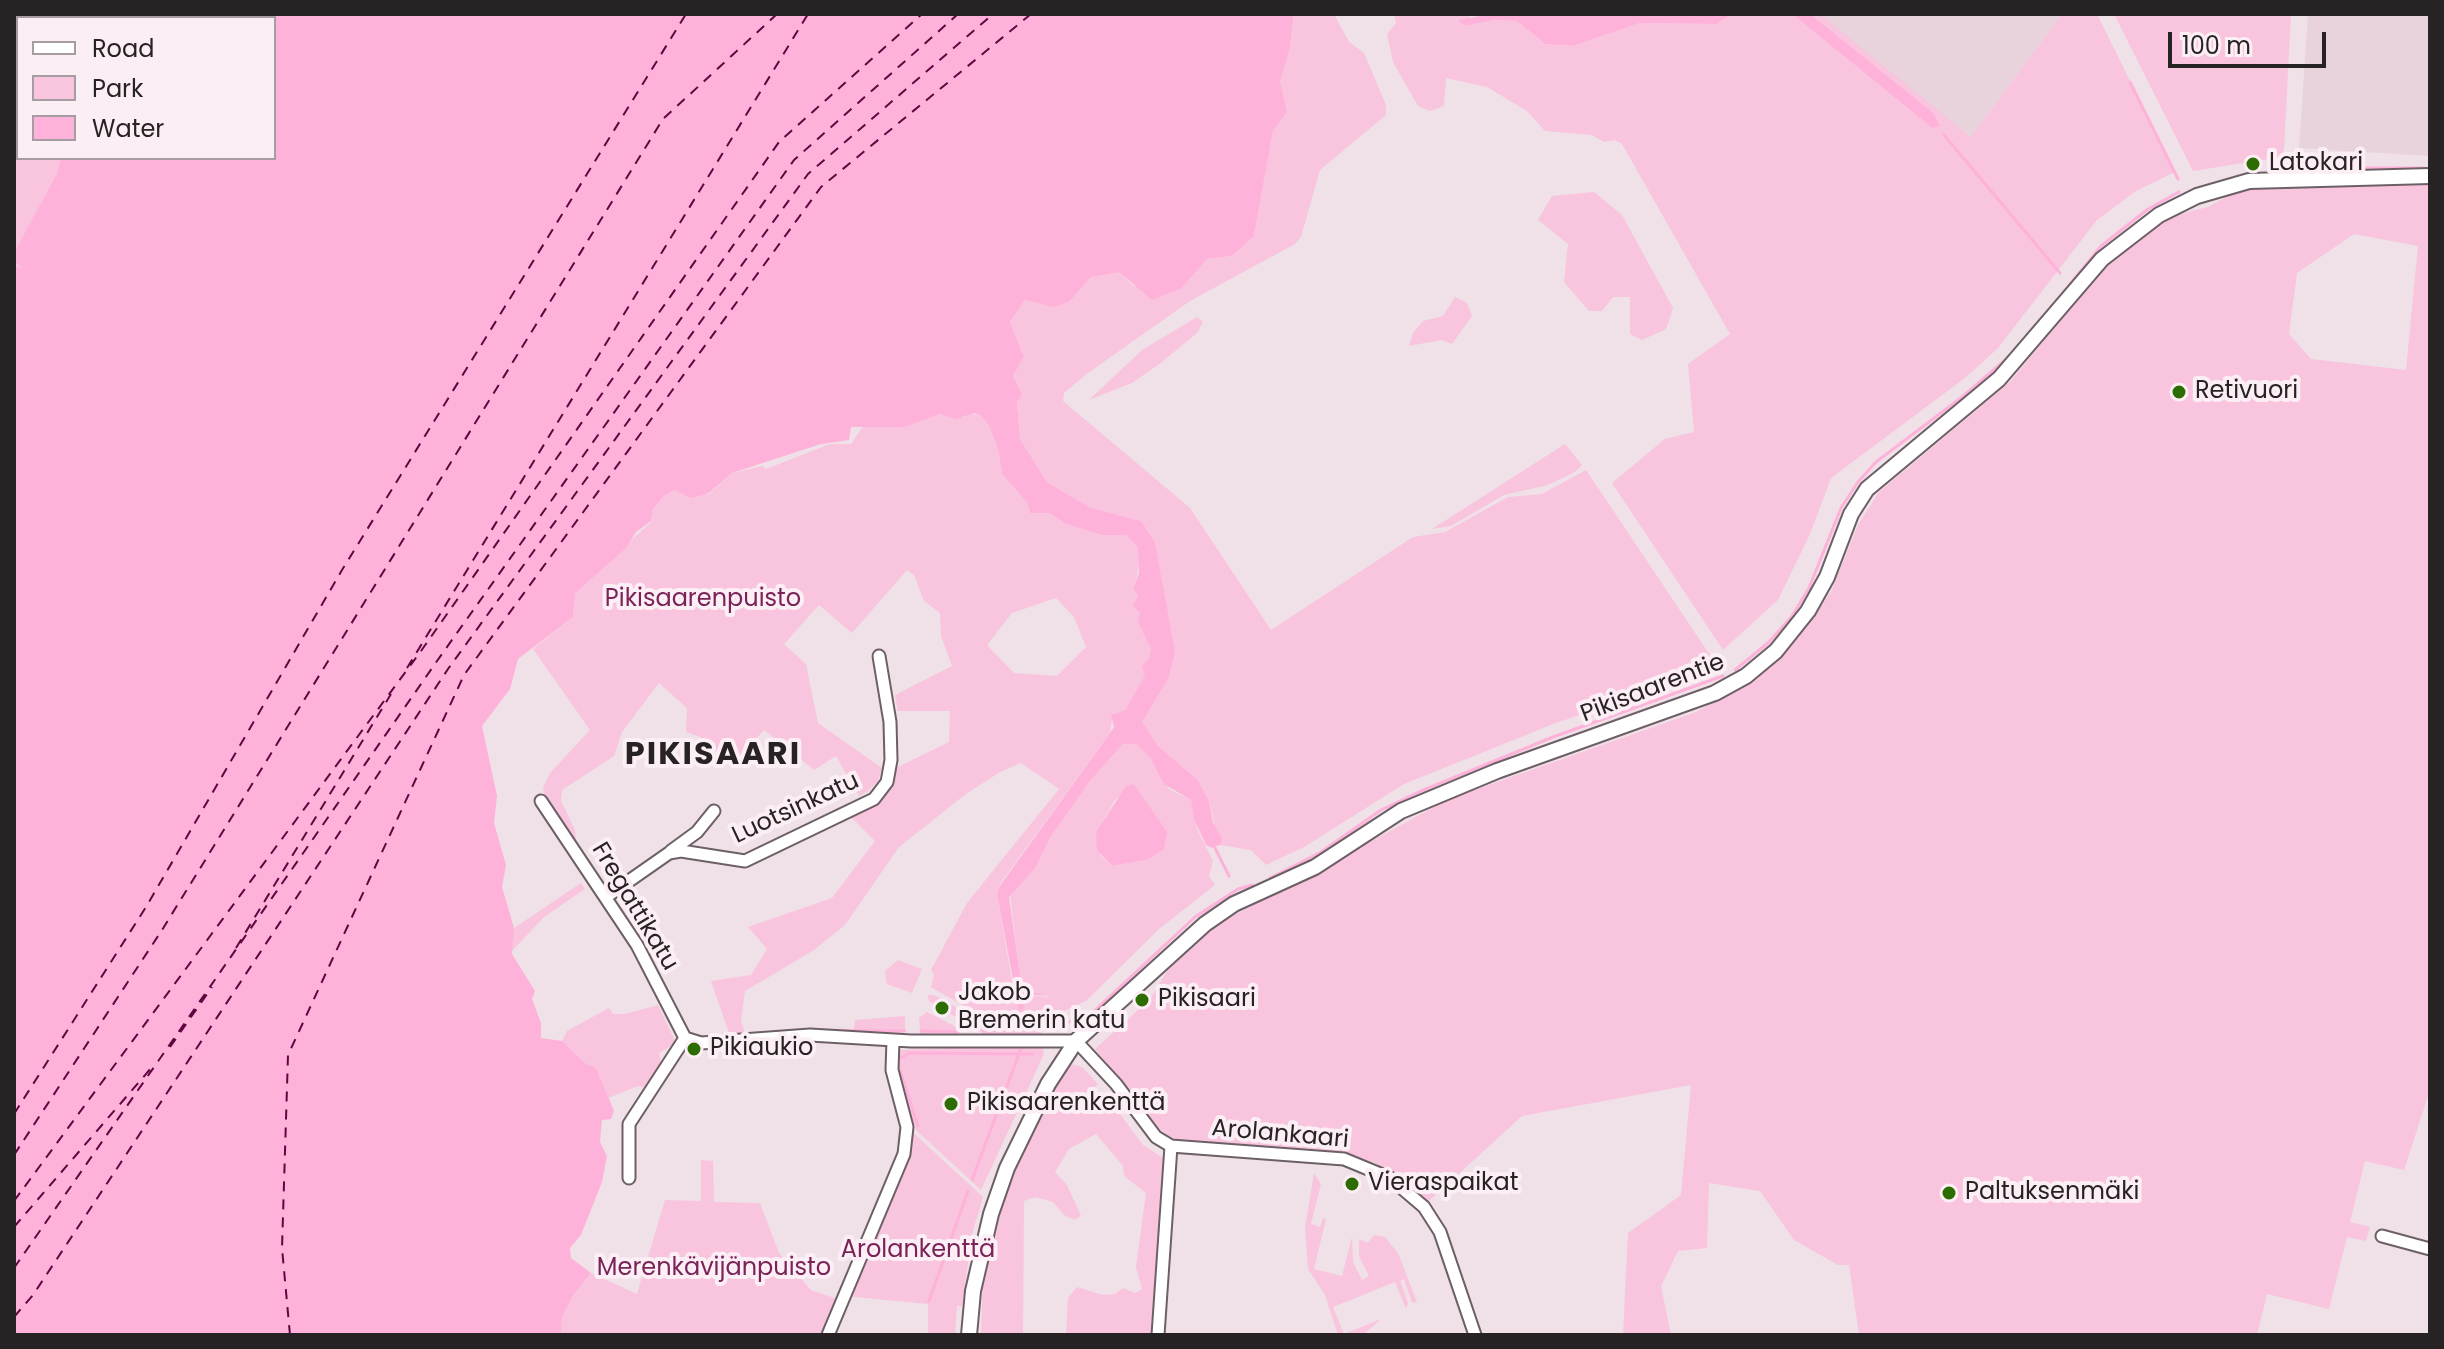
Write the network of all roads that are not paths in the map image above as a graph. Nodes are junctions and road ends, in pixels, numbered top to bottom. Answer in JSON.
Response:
{"nodes":[{"id":1,"x":2430,"y":176,"type":"edge"},
{"id":2,"x":879,"y":656,"type":"dead end"},
{"id":3,"x":541,"y":801,"type":"dead end"},
{"id":4,"x":714,"y":811,"type":"dead end"},
{"id":5,"x":669,"y":853,"type":"junction"},
{"id":6,"x":606,"y":897,"type":"junction"},
{"id":7,"x":685,"y":1038,"type":"junction"},
{"id":8,"x":893,"y":1040,"type":"junction"},
{"id":9,"x":1076,"y":1041,"type":"junction"},
{"id":10,"x":1171,"y":1146,"type":"junction"},
{"id":11,"x":629,"y":1178,"type":"dead end"},
{"id":12,"x":2382,"y":1236,"type":"dead end"},
{"id":13,"x":2430,"y":1249,"type":"edge"},
{"id":14,"x":828,"y":1335,"type":"edge"},
{"id":15,"x":969,"y":1335,"type":"edge"},
{"id":16,"x":1158,"y":1335,"type":"edge"},
{"id":17,"x":1475,"y":1335,"type":"edge"}],
"edges":[{"from":1,"to":9,"type":"street","name":"Pikisaarentie"},
{"from":2,"to":5,"type":"street","name":"Luotsinkatu"},
{"from":3,"to":6,"type":"street","name":"Fregattikatu"},
{"from":4,"to":5,"type":"street"},
{"from":5,"to":6,"type":"street"},
{"from":6,"to":7,"type":"street","name":"Fregattikatu"},
{"from":7,"to":8,"type":"street"},
{"from":7,"to":11,"type":"street"},
{"from":8,"to":9,"type":"street"},
{"from":8,"to":14,"type":"street"},
{"from":9,"to":10,"type":"street"},
{"from":9,"to":15,"type":"street","name":"Pikisaarentie"},
{"from":10,"to":16,"type":"street"},
{"from":10,"to":17,"type":"street","name":"Arolankaari"},
{"from":12,"to":13,"type":"street"}]}
